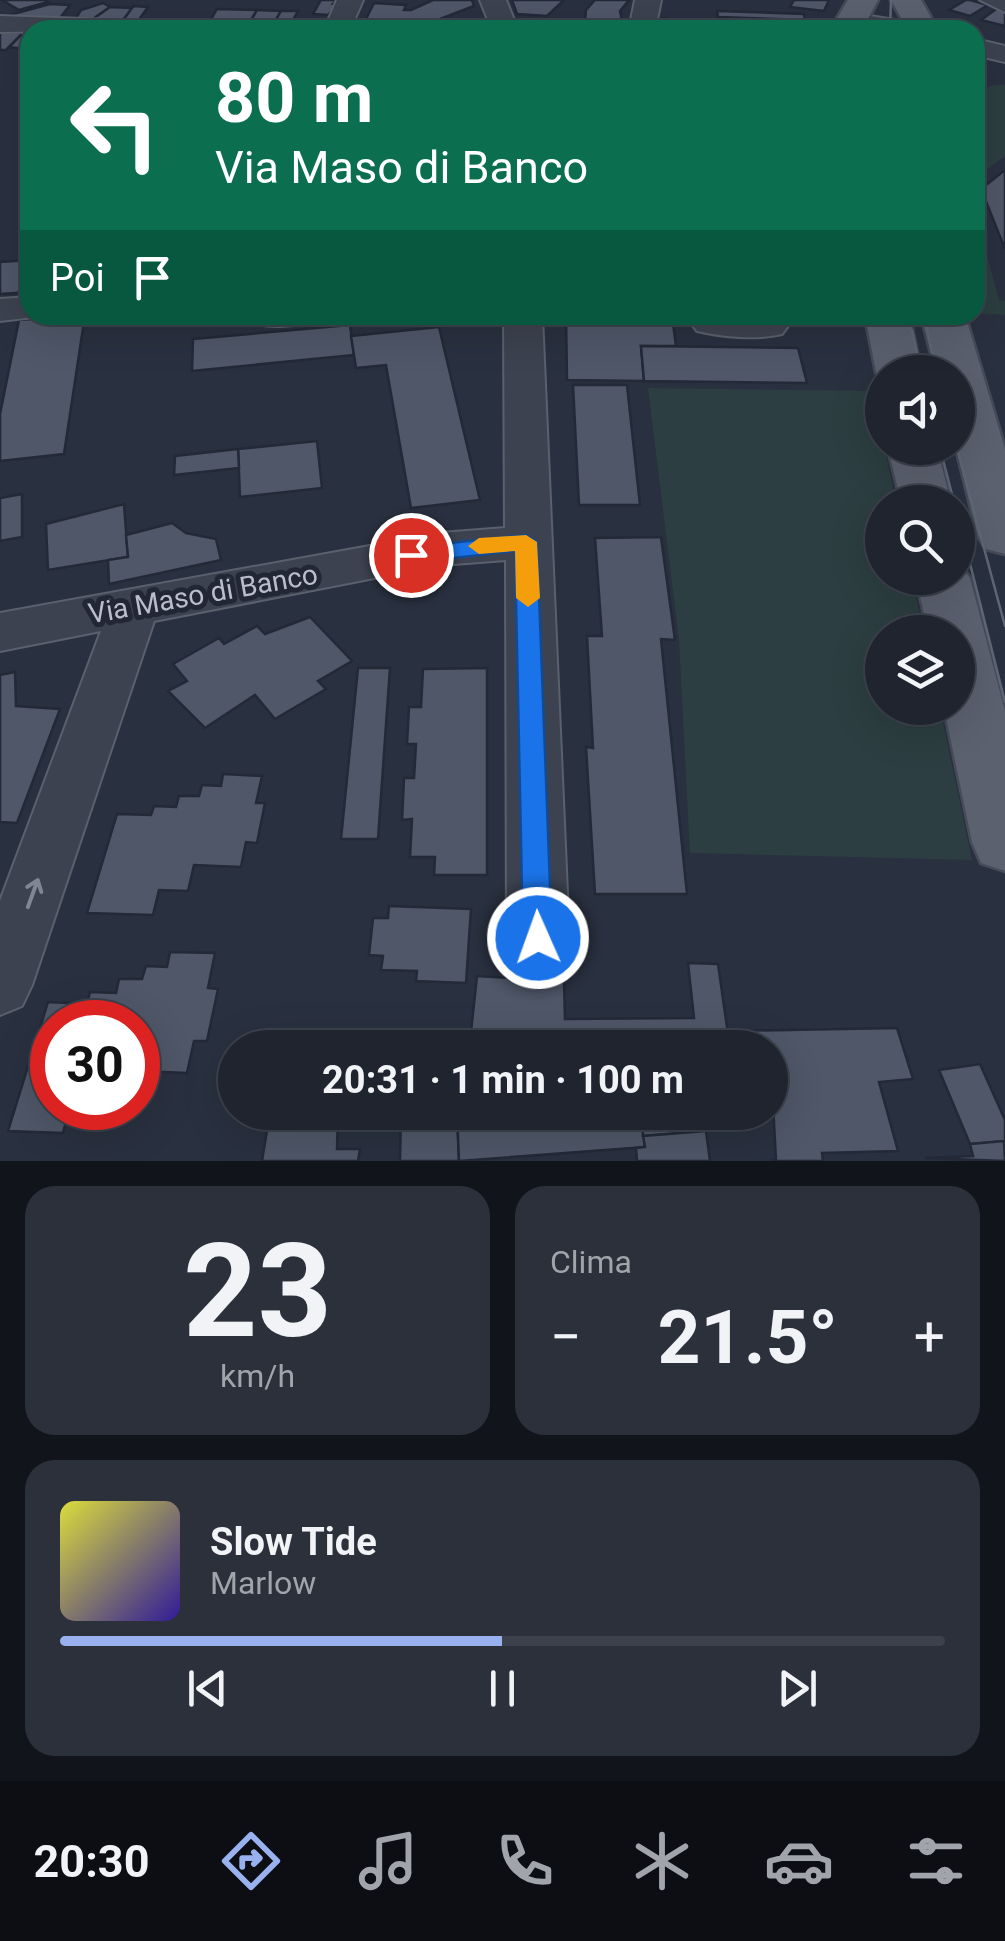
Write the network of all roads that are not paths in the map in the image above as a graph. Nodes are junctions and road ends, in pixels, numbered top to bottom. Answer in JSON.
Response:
{"nodes":[{"id":1,"x":993,"y":0,"type":"edge"},
{"id":2,"x":1005,"y":4,"type":"edge"},
{"id":3,"x":524,"y":325,"type":"edge"},
{"id":4,"x":890,"y":325,"type":"edge"},
{"id":5,"x":946,"y":325,"type":"edge"},
{"id":6,"x":710,"y":326,"type":"edge"},
{"id":7,"x":769,"y":326,"type":"dead end"},
{"id":8,"x":896,"y":355,"type":"edge"},
{"id":9,"x":1005,"y":536,"type":"edge"},
{"id":10,"x":526,"y":542,"type":"junction"},
{"id":11,"x":135,"y":606,"type":"junction"},
{"id":12,"x":0,"y":632,"type":"edge"},
{"id":13,"x":975,"y":713,"type":"edge"},
{"id":14,"x":1005,"y":842,"type":"edge"},
{"id":15,"x":538,"y":938,"type":"dead end"},
{"id":16,"x":0,"y":985,"type":"edge"}],
"edges":[{"from":1,"to":2,"type":"street"},
{"from":3,"to":10,"type":"street"},
{"from":4,"to":8,"type":"main road"},
{"from":5,"to":9,"type":"main road"},
{"from":6,"to":7,"type":"street"},
{"from":10,"to":11,"type":"street","name":"Via Maso di Banco"},
{"from":10,"to":15,"type":"street"},
{"from":11,"to":12,"type":"street","name":"Via Maso di Banco"},
{"from":16,"to":11,"type":"street","one_way":true},
{"from":13,"to":14,"type":"main road"}]}
